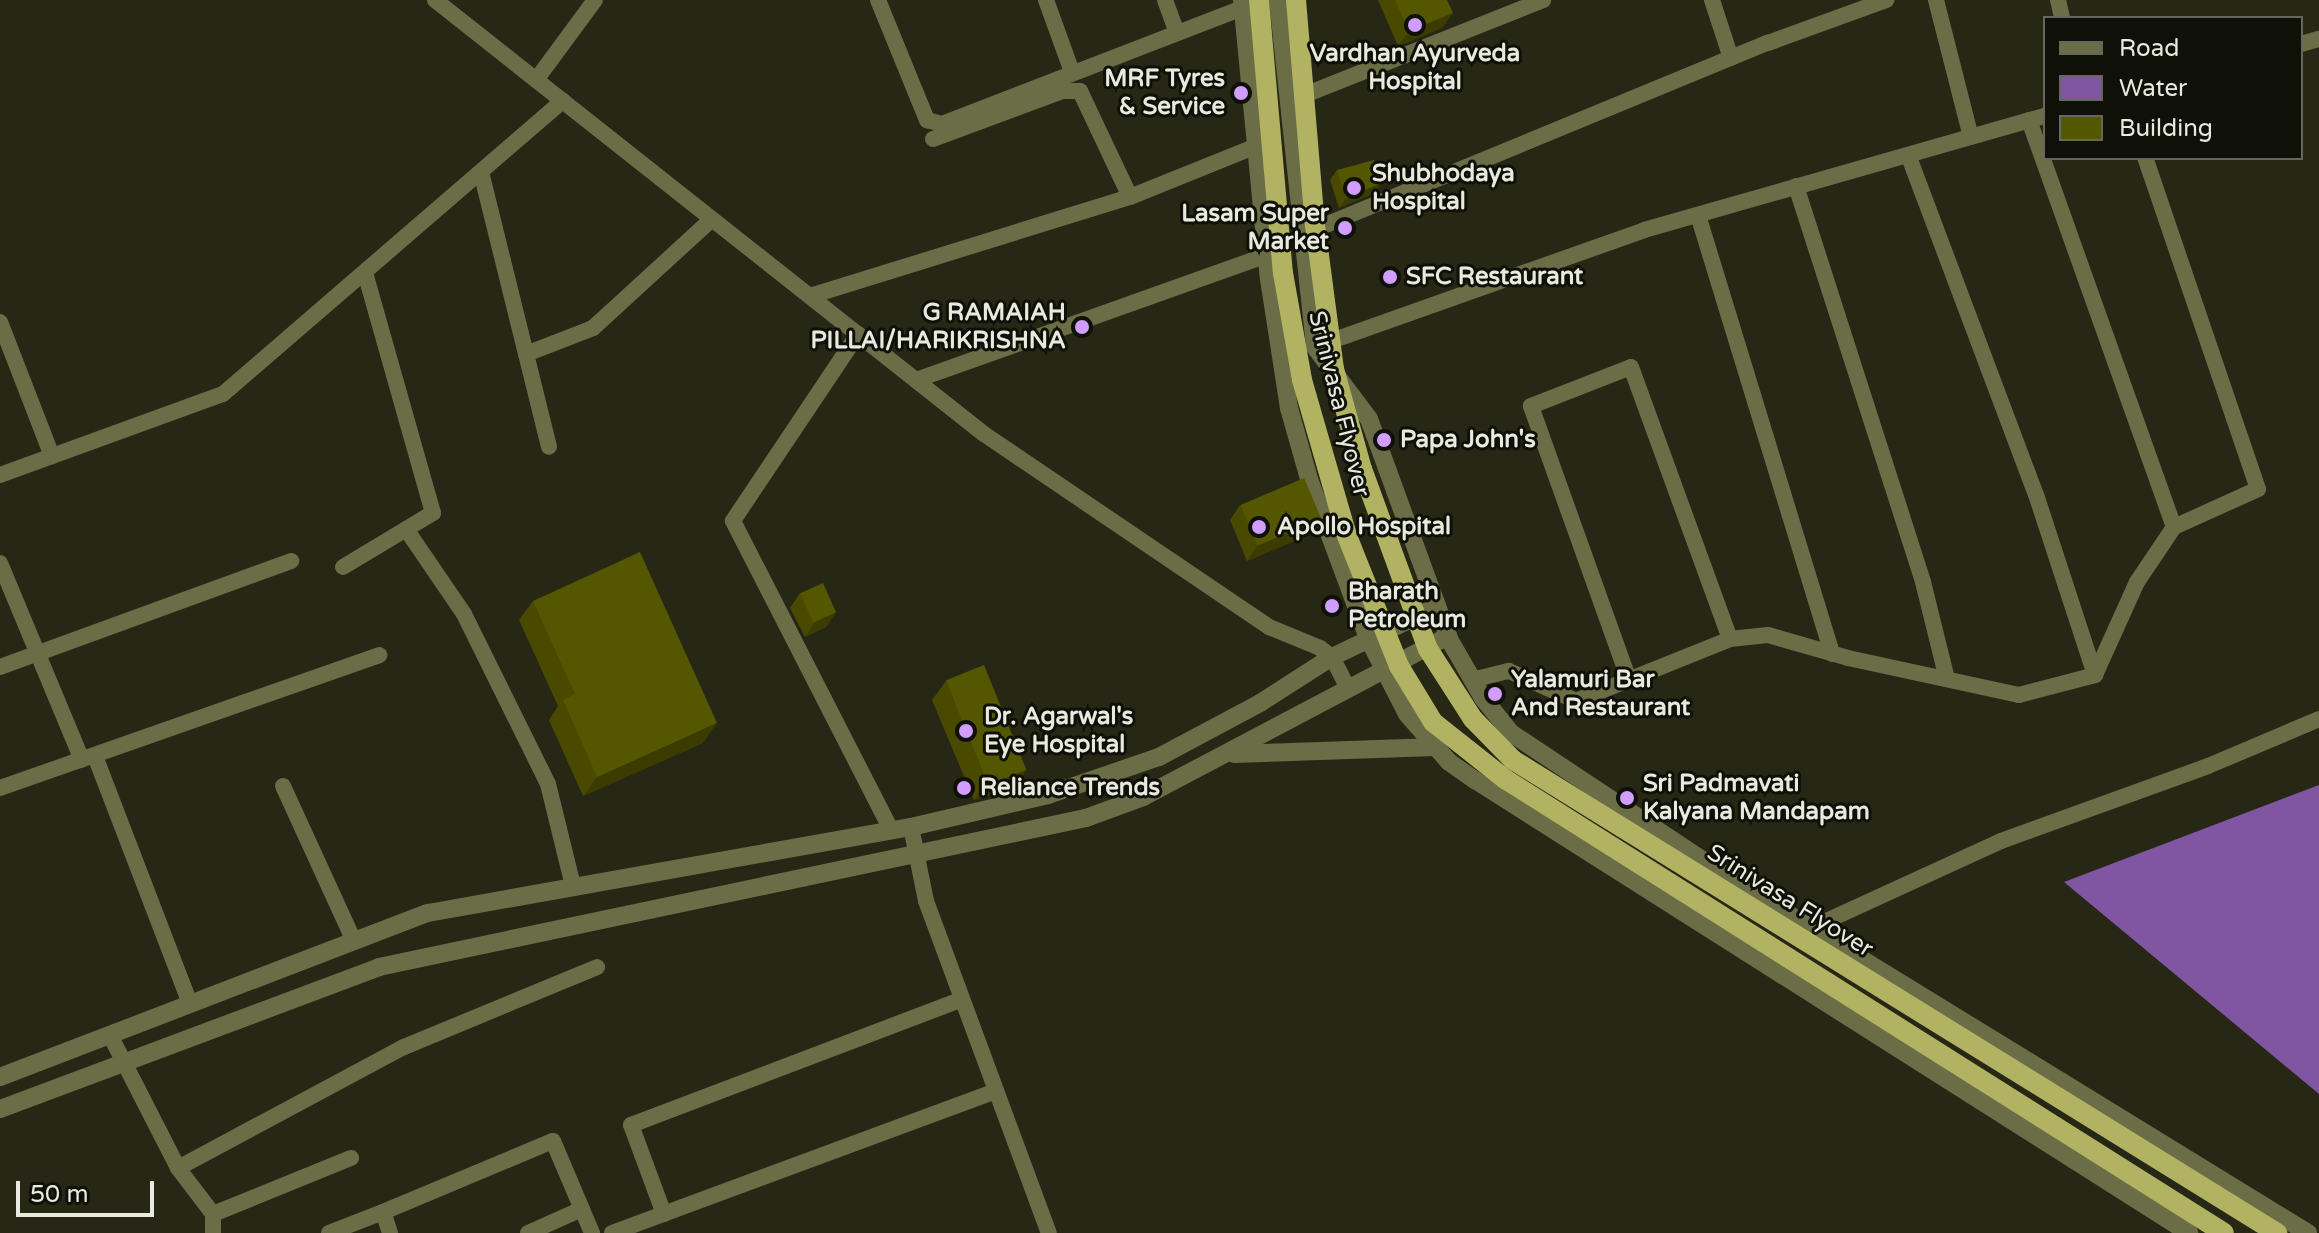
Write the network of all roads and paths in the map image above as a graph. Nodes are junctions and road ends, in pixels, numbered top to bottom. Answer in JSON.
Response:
{"nodes":[{"id":1,"x":435,"y":0,"type":"edge"},
{"id":2,"x":595,"y":0,"type":"edge"},
{"id":3,"x":878,"y":0,"type":"edge"},
{"id":4,"x":1046,"y":0,"type":"edge"},
{"id":5,"x":1165,"y":0,"type":"edge"},
{"id":6,"x":1278,"y":0,"type":"edge"},
{"id":7,"x":1296,"y":0,"type":"edge"},
{"id":8,"x":1543,"y":0,"type":"edge"},
{"id":9,"x":1712,"y":0,"type":"edge"},
{"id":10,"x":1886,"y":0,"type":"edge"},
{"id":11,"x":1936,"y":0,"type":"edge"},
{"id":12,"x":1248,"y":3,"type":"edge"},
{"id":13,"x":1176,"y":31,"type":"junction"},
{"id":14,"x":1731,"y":58,"type":"junction"},
{"id":15,"x":1072,"y":72,"type":"junction"},
{"id":16,"x":536,"y":80,"type":"junction"},
{"id":17,"x":563,"y":101,"type":"junction"},
{"id":18,"x":1288,"y":101,"type":"junction"},
{"id":19,"x":2037,"y":118,"type":"edge"},
{"id":20,"x":1971,"y":137,"type":"junction"},
{"id":21,"x":933,"y":139,"type":"dead end"},
{"id":22,"x":1256,"y":146,"type":"junction"},
{"id":23,"x":1908,"y":155,"type":"junction"},
{"id":24,"x":2051,"y":160,"type":"edge"},
{"id":25,"x":2146,"y":160,"type":"edge"},
{"id":26,"x":481,"y":172,"type":"junction"},
{"id":27,"x":1796,"y":186,"type":"junction"},
{"id":28,"x":1130,"y":197,"type":"junction"},
{"id":29,"x":1698,"y":215,"type":"junction"},
{"id":30,"x":712,"y":219,"type":"junction"},
{"id":31,"x":1301,"y":235,"type":"junction"},
{"id":32,"x":1267,"y":255,"type":"junction"},
{"id":33,"x":365,"y":272,"type":"junction"},
{"id":34,"x":810,"y":296,"type":"junction"},
{"id":35,"x":0,"y":322,"type":"edge"},
{"id":36,"x":858,"y":334,"type":"junction"},
{"id":37,"x":1315,"y":347,"type":"junction"},
{"id":38,"x":526,"y":354,"type":"junction"},
{"id":39,"x":916,"y":380,"type":"junction"},
{"id":40,"x":549,"y":447,"type":"dead end"},
{"id":41,"x":52,"y":456,"type":"junction"},
{"id":42,"x":0,"y":475,"type":"edge"},
{"id":43,"x":2174,"y":527,"type":"junction"},
{"id":44,"x":406,"y":529,"type":"junction"},
{"id":45,"x":291,"y":561,"type":"dead end"},
{"id":46,"x":0,"y":563,"type":"edge"},
{"id":47,"x":343,"y":567,"type":"dead end"},
{"id":48,"x":1437,"y":606,"type":"junction"},
{"id":49,"x":1448,"y":636,"type":"junction"},
{"id":50,"x":1368,"y":638,"type":"junction"},
{"id":51,"x":1730,"y":639,"type":"junction"},
{"id":52,"x":36,"y":654,"type":"junction"},
{"id":53,"x":1832,"y":654,"type":"junction"},
{"id":54,"x":379,"y":655,"type":"dead end"},
{"id":55,"x":1332,"y":657,"type":"junction"},
{"id":56,"x":0,"y":667,"type":"edge"},
{"id":57,"x":1384,"y":669,"type":"junction"},
{"id":58,"x":2095,"y":675,"type":"junction"},
{"id":59,"x":1947,"y":679,"type":"junction"},
{"id":60,"x":1472,"y":680,"type":"junction"},
{"id":61,"x":1629,"y":680,"type":"junction"},
{"id":62,"x":1348,"y":688,"type":"junction"},
{"id":63,"x":2319,"y":719,"type":"edge"},
{"id":64,"x":1435,"y":747,"type":"junction"},
{"id":65,"x":1228,"y":755,"type":"junction"},
{"id":66,"x":88,"y":758,"type":"junction"},
{"id":67,"x":283,"y":786,"type":"dead end"},
{"id":68,"x":0,"y":788,"type":"edge"},
{"id":69,"x":911,"y":827,"type":"junction"},
{"id":70,"x":891,"y":830,"type":"junction"},
{"id":71,"x":917,"y":857,"type":"junction"},
{"id":72,"x":573,"y":886,"type":"junction"},
{"id":73,"x":1811,"y":928,"type":"junction"},
{"id":74,"x":354,"y":941,"type":"junction"},
{"id":75,"x":597,"y":967,"type":"dead end"},
{"id":76,"x":960,"y":1000,"type":"junction"},
{"id":77,"x":190,"y":1004,"type":"junction"},
{"id":78,"x":110,"y":1035,"type":"junction"},
{"id":79,"x":123,"y":1062,"type":"junction"},
{"id":80,"x":0,"y":1077,"type":"edge"},
{"id":81,"x":995,"y":1091,"type":"junction"},
{"id":82,"x":0,"y":1109,"type":"edge"},
{"id":83,"x":351,"y":1158,"type":"dead end"},
{"id":84,"x":178,"y":1168,"type":"junction"},
{"id":85,"x":582,"y":1209,"type":"junction"},
{"id":86,"x":383,"y":1212,"type":"junction"},
{"id":87,"x":213,"y":1214,"type":"junction"},
{"id":88,"x":664,"y":1214,"type":"junction"},
{"id":89,"x":213,"y":1233,"type":"edge"},
{"id":90,"x":329,"y":1233,"type":"edge"},
{"id":91,"x":390,"y":1233,"type":"edge"},
{"id":92,"x":528,"y":1233,"type":"edge"},
{"id":93,"x":592,"y":1233,"type":"edge"},
{"id":94,"x":612,"y":1233,"type":"edge"},
{"id":95,"x":1049,"y":1233,"type":"edge"},
{"id":96,"x":2189,"y":1233,"type":"edge"},
{"id":97,"x":2224,"y":1233,"type":"edge"},
{"id":98,"x":2277,"y":1233,"type":"edge"},
{"id":99,"x":2308,"y":1233,"type":"edge"}],
"edges":[{"from":1,"to":16,"type":"street"},
{"from":2,"to":16,"type":"street"},
{"from":3,"to":15,"type":"street"},
{"from":4,"to":15,"type":"street"},
{"from":5,"to":13,"type":"street"},
{"from":6,"to":18,"type":"street"},
{"from":7,"to":98,"type":"main road","name":"Srinivasa Flyover","bridge":true},
{"from":8,"to":18,"type":"street"},
{"from":9,"to":14,"type":"street"},
{"from":10,"to":14,"type":"street"},
{"from":11,"to":20,"type":"street"},
{"from":12,"to":13,"type":"street"},
{"from":12,"to":22,"type":"street"},
{"from":12,"to":97,"type":"main road","name":"Srinivasa Flyover","bridge":true},
{"from":13,"to":15,"type":"street"},
{"from":14,"to":31,"type":"street"},
{"from":16,"to":17,"type":"street"},
{"from":17,"to":26,"type":"street"},
{"from":17,"to":30,"type":"street"},
{"from":18,"to":31,"type":"street"},
{"from":19,"to":20,"type":"street"},
{"from":20,"to":23,"type":"street"},
{"from":21,"to":28,"type":"street"},
{"from":22,"to":28,"type":"street"},
{"from":22,"to":32,"type":"street"},
{"from":23,"to":27,"type":"street"},
{"from":23,"to":58,"type":"street"},
{"from":24,"to":43,"type":"street"},
{"from":25,"to":43,"type":"street"},
{"from":26,"to":33,"type":"street"},
{"from":26,"to":38,"type":"street"},
{"from":27,"to":29,"type":"street"},
{"from":27,"to":59,"type":"street"},
{"from":28,"to":34,"type":"street"},
{"from":29,"to":37,"type":"street"},
{"from":29,"to":53,"type":"street"},
{"from":30,"to":34,"type":"street"},
{"from":30,"to":38,"type":"street"},
{"from":31,"to":37,"type":"street"},
{"from":32,"to":39,"type":"street"},
{"from":32,"to":50,"type":"street"},
{"from":33,"to":41,"type":"street"},
{"from":33,"to":44,"type":"street"},
{"from":34,"to":36,"type":"street"},
{"from":35,"to":41,"type":"street"},
{"from":36,"to":39,"type":"street"},
{"from":36,"to":70,"type":"street"},
{"from":37,"to":48,"type":"street"},
{"from":38,"to":40,"type":"street"},
{"from":39,"to":55,"type":"street"},
{"from":41,"to":42,"type":"street"},
{"from":43,"to":58,"type":"street"},
{"from":44,"to":47,"type":"street"},
{"from":44,"to":72,"type":"street"},
{"from":45,"to":52,"type":"street"},
{"from":46,"to":52,"type":"street"},
{"from":48,"to":49,"type":"street"},
{"from":48,"to":50,"type":"street"},
{"from":49,"to":57,"type":"street"},
{"from":49,"to":60,"type":"street"},
{"from":50,"to":55,"type":"street"},
{"from":50,"to":57,"type":"street"},
{"from":51,"to":53,"type":"street"},
{"from":51,"to":61,"type":"street"},
{"from":51,"to":61,"type":"street"},
{"from":52,"to":56,"type":"street"},
{"from":52,"to":66,"type":"street"},
{"from":53,"to":59,"type":"street"},
{"from":54,"to":66,"type":"street"},
{"from":55,"to":62,"type":"street"},
{"from":55,"to":69,"type":"street"},
{"from":57,"to":62,"type":"street"},
{"from":57,"to":64,"type":"street"},
{"from":58,"to":59,"type":"street"},
{"from":60,"to":61,"type":"street"},
{"from":60,"to":73,"type":"street"},
{"from":62,"to":65,"type":"street"},
{"from":63,"to":73,"type":"street"},
{"from":64,"to":65,"type":"street"},
{"from":64,"to":96,"type":"street"},
{"from":65,"to":71,"type":"street"},
{"from":66,"to":68,"type":"street"},
{"from":66,"to":77,"type":"street"},
{"from":67,"to":74,"type":"street"},
{"from":69,"to":70,"type":"street"},
{"from":69,"to":71,"type":"street"},
{"from":70,"to":72,"type":"street"},
{"from":71,"to":76,"type":"street"},
{"from":71,"to":79,"type":"street"},
{"from":72,"to":74,"type":"street"},
{"from":73,"to":99,"type":"street"},
{"from":74,"to":77,"type":"street"},
{"from":75,"to":84,"type":"street"},
{"from":76,"to":81,"type":"street"},
{"from":76,"to":88,"type":"street"},
{"from":77,"to":78,"type":"street"},
{"from":78,"to":79,"type":"street"},
{"from":78,"to":80,"type":"street"},
{"from":79,"to":82,"type":"street"},
{"from":79,"to":84,"type":"street"},
{"from":81,"to":88,"type":"street"},
{"from":81,"to":95,"type":"street"},
{"from":83,"to":87,"type":"street"},
{"from":84,"to":87,"type":"street"},
{"from":85,"to":86,"type":"street"},
{"from":85,"to":92,"type":"street"},
{"from":85,"to":93,"type":"street"},
{"from":86,"to":90,"type":"street"},
{"from":86,"to":91,"type":"street"},
{"from":87,"to":89,"type":"street"},
{"from":88,"to":94,"type":"street"}]}
